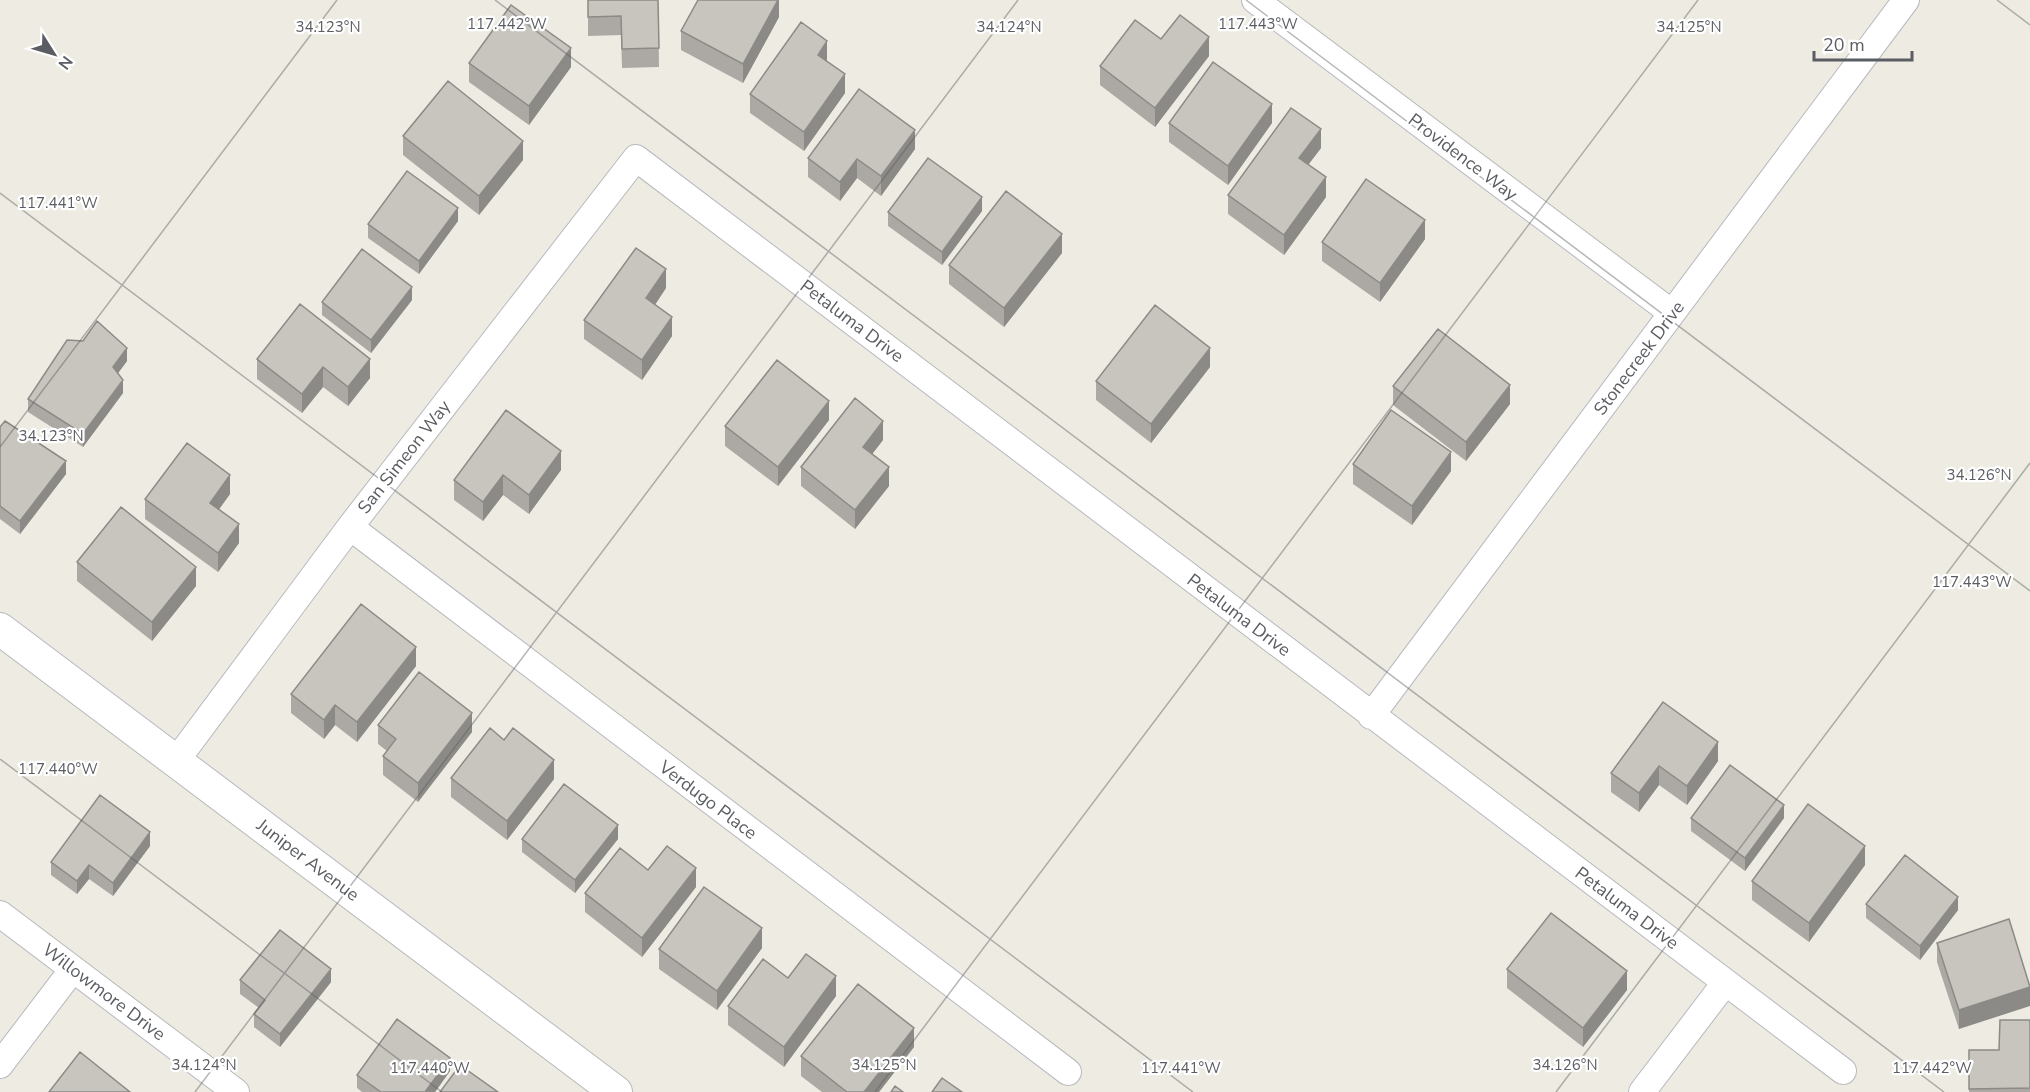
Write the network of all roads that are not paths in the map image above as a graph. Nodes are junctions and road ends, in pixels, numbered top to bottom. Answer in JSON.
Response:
{"nodes":[{"id":1,"x":1255,"y":0,"type":"edge"},
{"id":2,"x":1906,"y":0,"type":"edge"},
{"id":3,"x":636,"y":158,"type":"joint"},
{"id":4,"x":1672,"y":313,"type":"junction"},
{"id":5,"x":350,"y":527,"type":"junction"},
{"id":6,"x":0,"y":629,"type":"edge"},
{"id":7,"x":1371,"y":716,"type":"junction"},
{"id":8,"x":176,"y":761,"type":"junction"},
{"id":9,"x":0,"y":914,"type":"edge"},
{"id":10,"x":73,"y":969,"type":"junction"},
{"id":11,"x":1725,"y":982,"type":"junction"},
{"id":12,"x":0,"y":1065,"type":"edge"},
{"id":13,"x":1844,"y":1071,"type":"dead end"},
{"id":14,"x":1068,"y":1072,"type":"dead end"},
{"id":15,"x":236,"y":1092,"type":"edge"},
{"id":16,"x":616,"y":1092,"type":"edge"},
{"id":17,"x":1642,"y":1092,"type":"edge"}],
"edges":[{"from":1,"to":4,"type":"street","name":"Providence Way"},
{"from":2,"to":4,"type":"street","name":"Stonecreek Drive"},
{"from":3,"to":5,"type":"street","name":"San Simeon Way"},
{"from":3,"to":7,"type":"street","name":"Petaluma Drive"},
{"from":4,"to":7,"type":"street","name":"Stonecreek Drive"},
{"from":5,"to":8,"type":"street","name":"San Simeon Way"},
{"from":5,"to":14,"type":"street","name":"Verdugo Place"},
{"from":6,"to":8,"type":"street","name":"Juniper Avenue"},
{"from":7,"to":11,"type":"street","name":"Petaluma Drive"},
{"from":8,"to":16,"type":"street","name":"Juniper Avenue"},
{"from":9,"to":10,"type":"street","name":"Willowmore Drive"},
{"from":10,"to":12,"type":"street"},
{"from":10,"to":15,"type":"street","name":"Willowmore Drive"},
{"from":11,"to":13,"type":"street","name":"Petaluma Drive"},
{"from":11,"to":17,"type":"street"}]}
